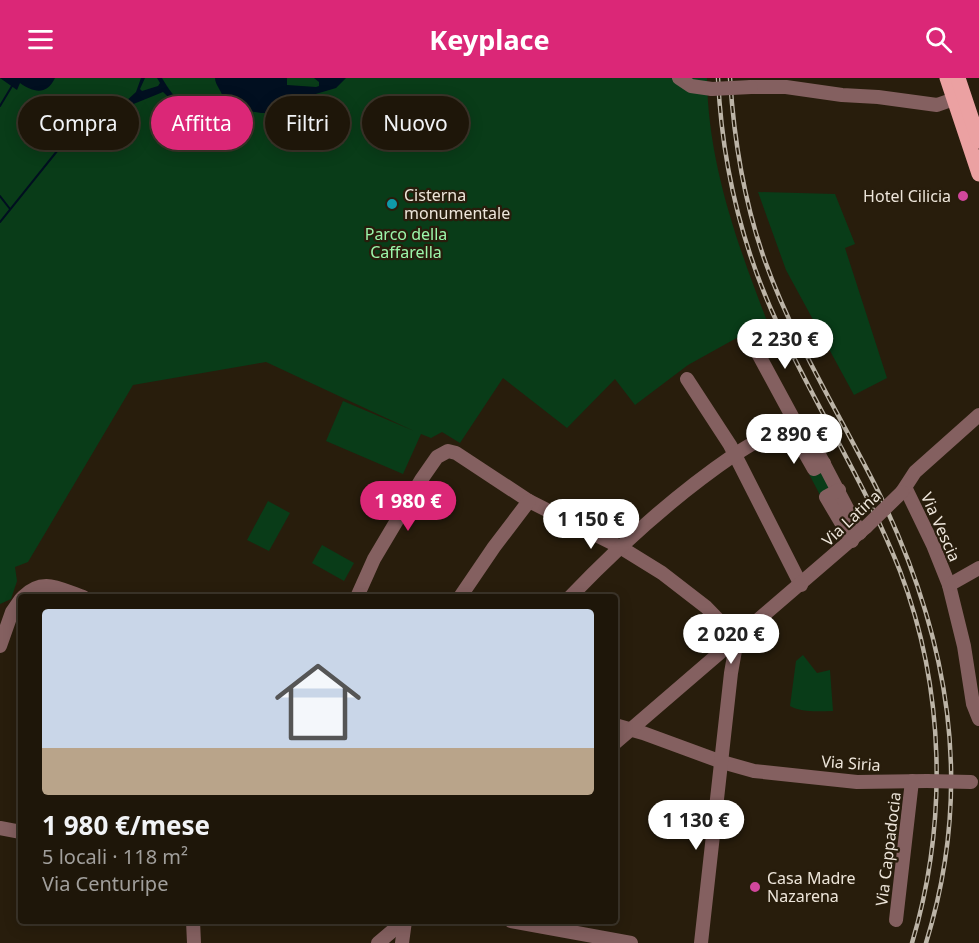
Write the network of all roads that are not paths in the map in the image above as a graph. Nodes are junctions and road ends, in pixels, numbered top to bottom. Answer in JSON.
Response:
{"nodes":[{"id":1,"x":679,"y":78,"type":"edge"},
{"id":2,"x":947,"y":78,"type":"edge"},
{"id":3,"x":958,"y":78,"type":"edge"},
{"id":4,"x":954,"y":99,"type":"junction"},
{"id":5,"x":979,"y":141,"type":"edge"},
{"id":6,"x":979,"y":174,"type":"edge"},
{"id":7,"x":748,"y":334,"type":"dead end"},
{"id":8,"x":687,"y":379,"type":"dead end"},
{"id":9,"x":979,"y":415,"type":"edge"},
{"id":10,"x":794,"y":420,"type":"junction"},
{"id":11,"x":735,"y":455,"type":"junction"},
{"id":12,"x":904,"y":491,"type":"junction"},
{"id":13,"x":529,"y":501,"type":"junction"},
{"id":14,"x":859,"y":534,"type":"junction"},
{"id":15,"x":620,"y":547,"type":"junction"},
{"id":16,"x":979,"y":568,"type":"edge"},
{"id":17,"x":801,"y":585,"type":"junction"},
{"id":18,"x":949,"y":585,"type":"junction"},
{"id":19,"x":26,"y":594,"type":"edge"},
{"id":20,"x":73,"y":594,"type":"edge"},
{"id":21,"x":358,"y":594,"type":"edge"},
{"id":22,"x":462,"y":594,"type":"edge"},
{"id":23,"x":573,"y":594,"type":"edge"},
{"id":24,"x":14,"y":604,"type":"edge"},
{"id":25,"x":737,"y":639,"type":"junction"},
{"id":26,"x":0,"y":646,"type":"edge"},
{"id":27,"x":704,"y":667,"type":"junction"},
{"id":28,"x":731,"y":673,"type":"junction"},
{"id":29,"x":979,"y":719,"type":"edge"},
{"id":30,"x":618,"y":726,"type":"edge"},
{"id":31,"x":632,"y":729,"type":"junction"},
{"id":32,"x":618,"y":741,"type":"edge"},
{"id":33,"x":722,"y":762,"type":"junction"},
{"id":34,"x":912,"y":781,"type":"junction"},
{"id":35,"x":975,"y":782,"type":"edge"},
{"id":36,"x":0,"y":828,"type":"edge"},
{"id":37,"x":18,"y":831,"type":"edge"},
{"id":38,"x":896,"y":920,"type":"dead end"},
{"id":39,"x":193,"y":924,"type":"edge"},
{"id":40,"x":401,"y":924,"type":"edge"},
{"id":41,"x":405,"y":924,"type":"edge"},
{"id":42,"x":522,"y":924,"type":"edge"},
{"id":43,"x":580,"y":939,"type":"edge"},
{"id":44,"x":194,"y":943,"type":"edge"},
{"id":45,"x":378,"y":943,"type":"edge"},
{"id":46,"x":402,"y":943,"type":"edge"},
{"id":47,"x":631,"y":943,"type":"edge"},
{"id":48,"x":701,"y":943,"type":"edge"}],
"edges":[{"from":1,"to":4,"type":"street","bridge":true},
{"from":2,"to":4,"type":"main road"},
{"from":3,"to":5,"type":"main road"},
{"from":4,"to":6,"type":"main road"},
{"from":7,"to":10,"type":"street"},
{"from":8,"to":11,"type":"street"},
{"from":9,"to":12,"type":"street","name":"Via Latina"},
{"from":10,"to":11,"type":"street"},
{"from":10,"to":14,"type":"street"},
{"from":11,"to":15,"type":"street"},
{"from":11,"to":17,"type":"street"},
{"from":12,"to":14,"type":"street","name":"Via Latina","bridge":true},
{"from":12,"to":18,"type":"street","name":"Via Vescia"},
{"from":13,"to":15,"type":"street"},
{"from":13,"to":21,"type":"street"},
{"from":13,"to":22,"type":"street"},
{"from":14,"to":17,"type":"street","name":"Via Latina"},
{"from":15,"to":23,"type":"street"},
{"from":15,"to":25,"type":"street"},
{"from":16,"to":18,"type":"street"},
{"from":17,"to":25,"type":"street","name":"Via Latina"},
{"from":18,"to":29,"type":"street","name":"Via Vescia"},
{"from":19,"to":20,"type":"street"},
{"from":24,"to":26,"type":"street"},
{"from":25,"to":27,"type":"street","name":"Via Latina"},
{"from":25,"to":28,"type":"street"},
{"from":27,"to":28,"type":"street"},
{"from":27,"to":31,"type":"street"},
{"from":28,"to":33,"type":"street"},
{"from":30,"to":31,"type":"street","name":"Via Siria"},
{"from":31,"to":32,"type":"street"},
{"from":31,"to":33,"type":"street","name":"Via Siria"},
{"from":33,"to":34,"type":"street","name":"Via Siria"},
{"from":33,"to":48,"type":"street"},
{"from":34,"to":35,"type":"street","name":"Via Siria","bridge":true},
{"from":34,"to":38,"type":"street","name":"Via Cappadocia"},
{"from":36,"to":37,"type":"street"},
{"from":39,"to":44,"type":"street"},
{"from":40,"to":45,"type":"street"},
{"from":41,"to":46,"type":"street"},
{"from":42,"to":43,"type":"street"},
{"from":43,"to":47,"type":"street"}]}
